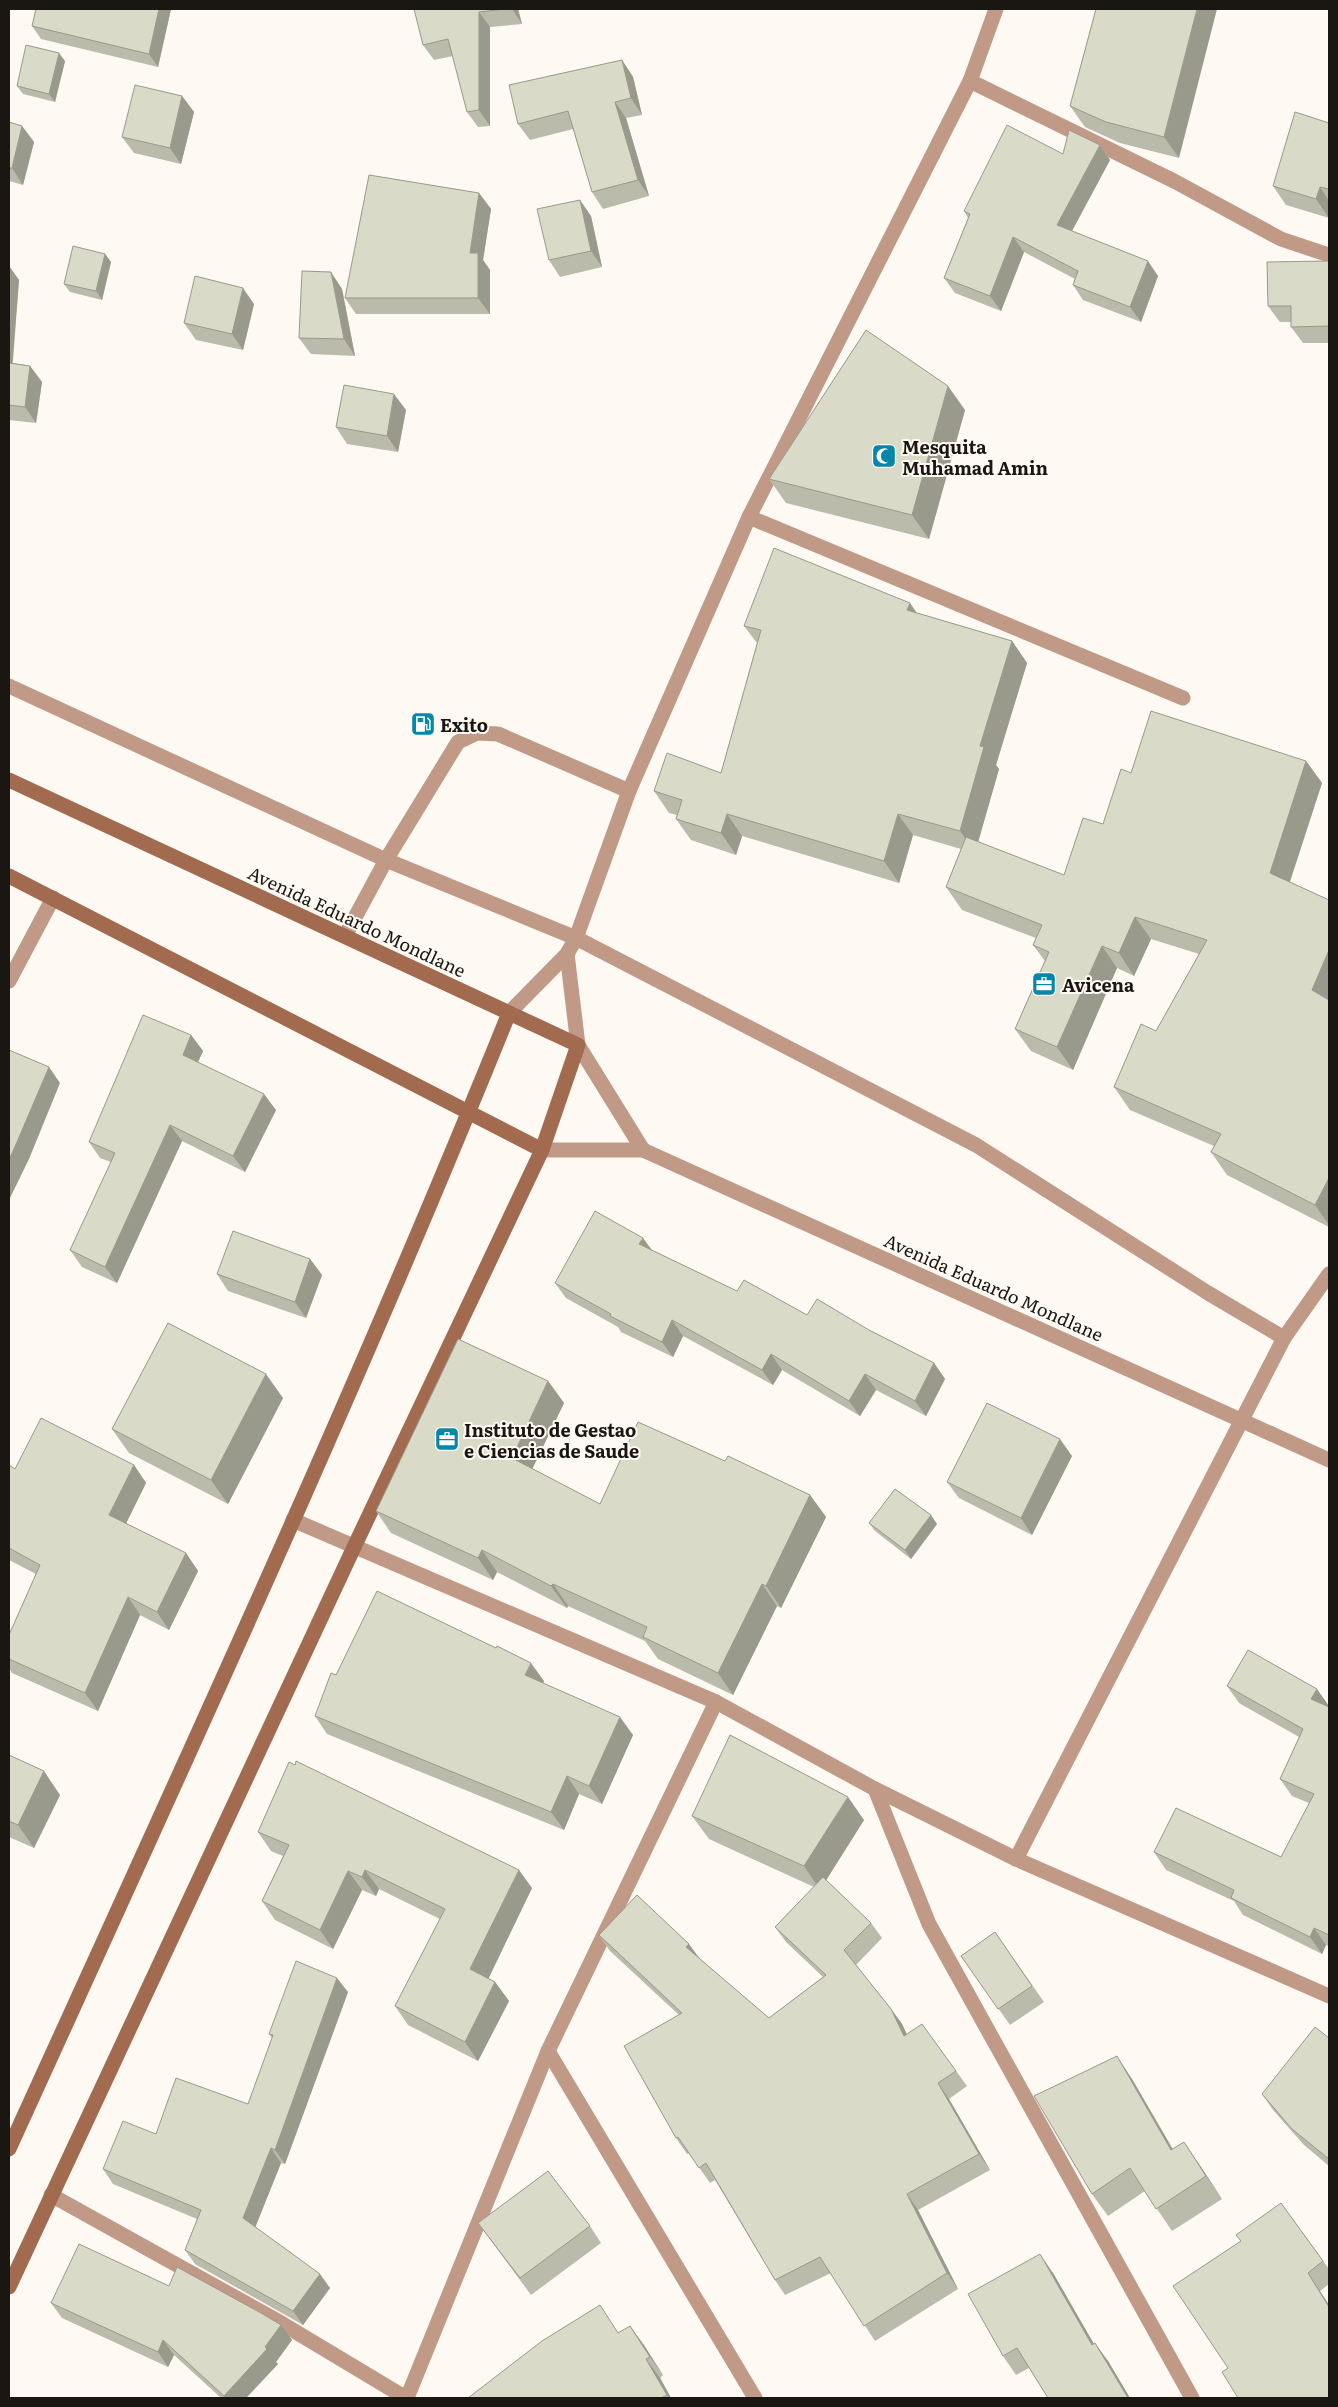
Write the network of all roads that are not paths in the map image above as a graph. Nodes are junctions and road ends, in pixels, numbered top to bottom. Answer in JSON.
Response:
{"nodes":[{"id":1,"x":996,"y":9,"type":"edge"},
{"id":2,"x":970,"y":81,"type":"junction"},
{"id":3,"x":1329,"y":255,"type":"edge"},
{"id":4,"x":749,"y":517,"type":"junction"},
{"id":5,"x":9,"y":686,"type":"edge"},
{"id":6,"x":1183,"y":698,"type":"dead end"},
{"id":7,"x":9,"y":780,"type":"edge"},
{"id":8,"x":629,"y":791,"type":"junction"},
{"id":9,"x":386,"y":860,"type":"junction"},
{"id":10,"x":9,"y":876,"type":"edge"},
{"id":11,"x":53,"y":898,"type":"junction"},
{"id":12,"x":345,"y":936,"type":"junction"},
{"id":13,"x":576,"y":938,"type":"junction"},
{"id":14,"x":567,"y":954,"type":"junction"},
{"id":15,"x":9,"y":981,"type":"edge"},
{"id":16,"x":509,"y":1013,"type":"junction"},
{"id":17,"x":578,"y":1045,"type":"junction"},
{"id":18,"x":469,"y":1112,"type":"junction"},
{"id":19,"x":542,"y":1150,"type":"junction"},
{"id":20,"x":643,"y":1150,"type":"junction"},
{"id":21,"x":1329,"y":1274,"type":"edge"},
{"id":22,"x":1284,"y":1338,"type":"junction"},
{"id":23,"x":1243,"y":1419,"type":"junction"},
{"id":24,"x":1329,"y":1460,"type":"edge"},
{"id":25,"x":292,"y":1520,"type":"junction"},
{"id":26,"x":355,"y":1545,"type":"junction"},
{"id":27,"x":716,"y":1702,"type":"junction"},
{"id":28,"x":875,"y":1789,"type":"junction"},
{"id":29,"x":1016,"y":1859,"type":"junction"},
{"id":30,"x":1329,"y":1996,"type":"edge"},
{"id":31,"x":548,"y":2050,"type":"junction"},
{"id":32,"x":9,"y":2150,"type":"edge"},
{"id":33,"x":50,"y":2195,"type":"junction"},
{"id":34,"x":9,"y":2287,"type":"edge"},
{"id":35,"x":406,"y":2398,"type":"edge"},
{"id":36,"x":755,"y":2398,"type":"edge"},
{"id":37,"x":1192,"y":2398,"type":"edge"}],
"edges":[{"from":1,"to":2,"type":"street"},
{"from":2,"to":3,"type":"street"},
{"from":2,"to":4,"type":"street"},
{"from":4,"to":6,"type":"street"},
{"from":4,"to":8,"type":"street"},
{"from":5,"to":9,"type":"street"},
{"from":7,"to":12,"type":"street","name":"Avenida Eduardo Mondlane"},
{"from":8,"to":9,"type":"street"},
{"from":8,"to":13,"type":"street"},
{"from":9,"to":12,"type":"street"},
{"from":9,"to":13,"type":"street"},
{"from":10,"to":11,"type":"street","name":"Avenida Eduardo Mondlane"},
{"from":11,"to":15,"type":"street"},
{"from":11,"to":18,"type":"street","name":"Avenida Eduardo Mondlane"},
{"from":12,"to":16,"type":"street","name":"Avenida Eduardo Mondlane"},
{"from":13,"to":14,"type":"street"},
{"from":13,"to":22,"type":"street"},
{"from":14,"to":16,"type":"street"},
{"from":14,"to":17,"type":"street"},
{"from":16,"to":17,"type":"street","name":"Avenida Eduardo Mondlane"},
{"from":16,"to":18,"type":"street"},
{"from":17,"to":19,"type":"street"},
{"from":17,"to":20,"type":"street"},
{"from":18,"to":19,"type":"street","name":"Avenida Eduardo Mondlane"},
{"from":18,"to":25,"type":"street"},
{"from":19,"to":20,"type":"street","name":"Avenida Eduardo Mondlane"},
{"from":19,"to":26,"type":"street"},
{"from":20,"to":23,"type":"street","name":"Avenida Eduardo Mondlane"},
{"from":21,"to":22,"type":"street"},
{"from":22,"to":23,"type":"street"},
{"from":23,"to":24,"type":"street","name":"Avenida Eduardo Mondlane"},
{"from":23,"to":29,"type":"street"},
{"from":25,"to":26,"type":"street"},
{"from":25,"to":32,"type":"street"},
{"from":26,"to":27,"type":"street"},
{"from":26,"to":33,"type":"street"},
{"from":27,"to":28,"type":"street"},
{"from":27,"to":31,"type":"street"},
{"from":28,"to":29,"type":"street"},
{"from":28,"to":37,"type":"street"},
{"from":29,"to":30,"type":"street"},
{"from":31,"to":35,"type":"street"},
{"from":31,"to":36,"type":"street"},
{"from":33,"to":34,"type":"street"},
{"from":33,"to":35,"type":"street"}]}
